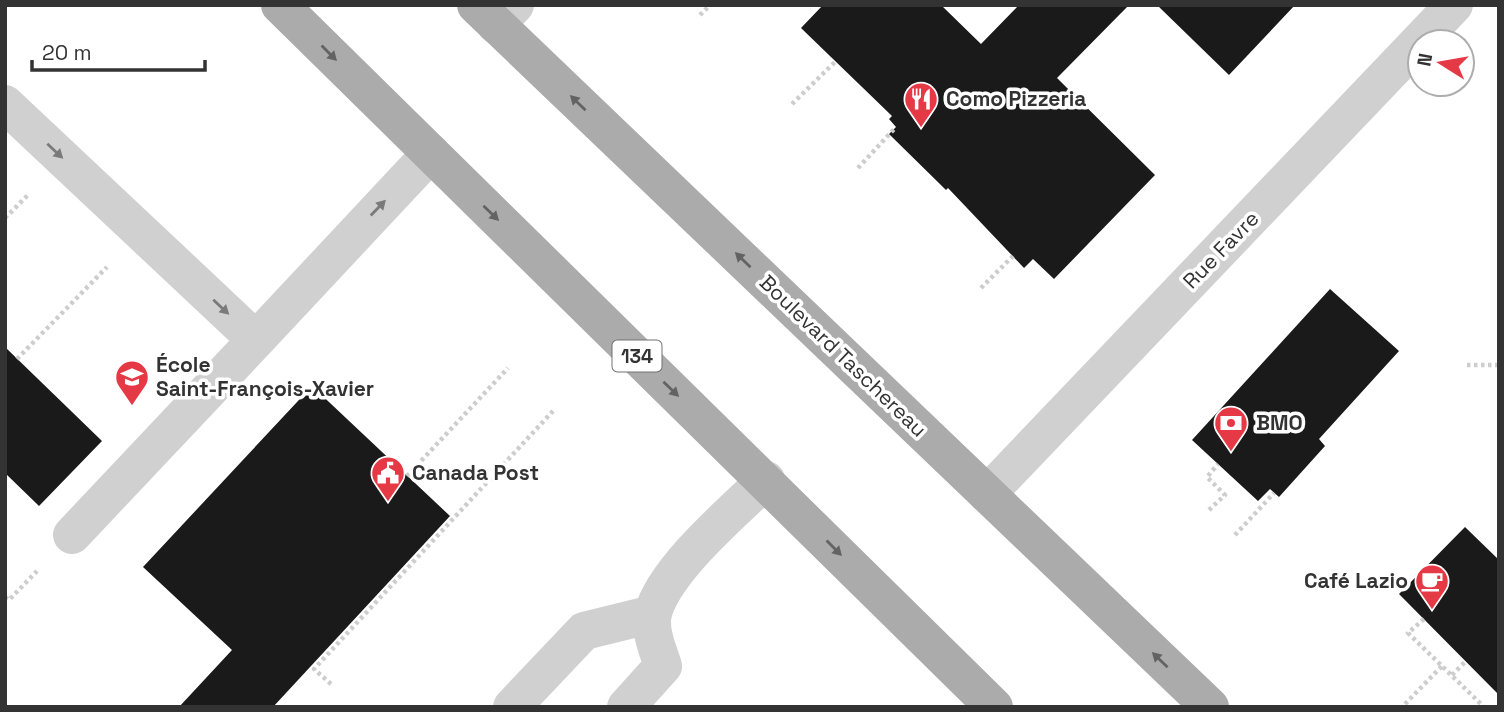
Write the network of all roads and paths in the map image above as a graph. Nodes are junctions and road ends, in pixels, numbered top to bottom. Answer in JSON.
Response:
{"nodes":[{"id":1,"x":280,"y":5,"type":"edge"},
{"id":2,"x":710,"y":5,"type":"edge"},
{"id":3,"x":1454,"y":5,"type":"edge"},
{"id":4,"x":496,"y":12,"type":"edge"},
{"id":5,"x":700,"y":15,"type":"dead end"},
{"id":6,"x":836,"y":61,"type":"dead end"},
{"id":7,"x":5,"y":104,"type":"edge"},
{"id":8,"x":793,"y":104,"type":"dead end"},
{"id":9,"x":897,"y":127,"type":"dead end"},
{"id":10,"x":431,"y":153,"type":"junction"},
{"id":11,"x":858,"y":168,"type":"dead end"},
{"id":12,"x":31,"y":192,"type":"dead end"},
{"id":13,"x":5,"y":218,"type":"edge"},
{"id":14,"x":1013,"y":256,"type":"dead end"},
{"id":15,"x":108,"y":266,"type":"dead end"},
{"id":16,"x":981,"y":288,"type":"dead end"},
{"id":17,"x":256,"y":340,"type":"junction"},
{"id":18,"x":18,"y":359,"type":"dead end"},
{"id":19,"x":1467,"y":365,"type":"dead end"},
{"id":20,"x":1499,"y":365,"type":"edge"},
{"id":21,"x":508,"y":368,"type":"dead end"},
{"id":22,"x":553,"y":411,"type":"dead end"},
{"id":23,"x":1218,"y":464,"type":"dead end"},
{"id":24,"x":407,"y":476,"type":"dead end"},
{"id":25,"x":766,"y":480,"type":"junction"},
{"id":26,"x":1274,"y":493,"type":"dead end"},
{"id":27,"x":987,"y":494,"type":"junction"},
{"id":28,"x":1209,"y":510,"type":"dead end"},
{"id":29,"x":72,"y":535,"type":"dead end"},
{"id":30,"x":1235,"y":535,"type":"dead end"},
{"id":31,"x":653,"y":614,"type":"junction"},
{"id":32,"x":1424,"y":619,"type":"dead end"},
{"id":33,"x":1466,"y":662,"type":"dead end"},
{"id":34,"x":1442,"y":666,"type":"junction"},
{"id":35,"x":1452,"y":676,"type":"junction"},
{"id":36,"x":331,"y":684,"type":"dead end"},
{"id":37,"x":1405,"y":704,"type":"dead end"},
{"id":38,"x":512,"y":707,"type":"edge"},
{"id":39,"x":625,"y":707,"type":"edge"},
{"id":40,"x":993,"y":707,"type":"edge"},
{"id":41,"x":1209,"y":707,"type":"edge"},
{"id":42,"x":1484,"y":707,"type":"edge"}],
"edges":[{"from":1,"to":10,"type":"main road","number":"134","one_way":true},
{"from":2,"to":5,"type":"path"},
{"from":3,"to":27,"type":"street","name":"Rue Favre"},
{"from":27,"to":4,"type":"main road","name":"Boulevard Taschereau","one_way":true},
{"from":6,"to":8,"type":"path"},
{"from":7,"to":17,"type":"street","one_way":true},
{"from":9,"to":11,"type":"path"},
{"from":17,"to":10,"type":"street","one_way":true},
{"from":10,"to":25,"type":"main road","number":"134","one_way":true},
{"from":12,"to":13,"type":"path"},
{"from":14,"to":16,"type":"path"},
{"from":15,"to":18,"type":"path"},
{"from":17,"to":29,"type":"street"},
{"from":19,"to":20,"type":"path"},
{"from":21,"to":24,"type":"path"},
{"from":22,"to":36,"type":"path"},
{"from":23,"to":28,"type":"path"},
{"from":25,"to":31,"type":"street"},
{"from":25,"to":40,"type":"main road","number":"134","one_way":true},
{"from":26,"to":30,"type":"path"},
{"from":41,"to":27,"type":"main road","name":"Boulevard Taschereau","one_way":true},
{"from":31,"to":38,"type":"street"},
{"from":31,"to":39,"type":"street"},
{"from":32,"to":34,"type":"path"},
{"from":33,"to":35,"type":"path"},
{"from":34,"to":35,"type":"path"},
{"from":34,"to":37,"type":"path"},
{"from":35,"to":42,"type":"path"}]}
